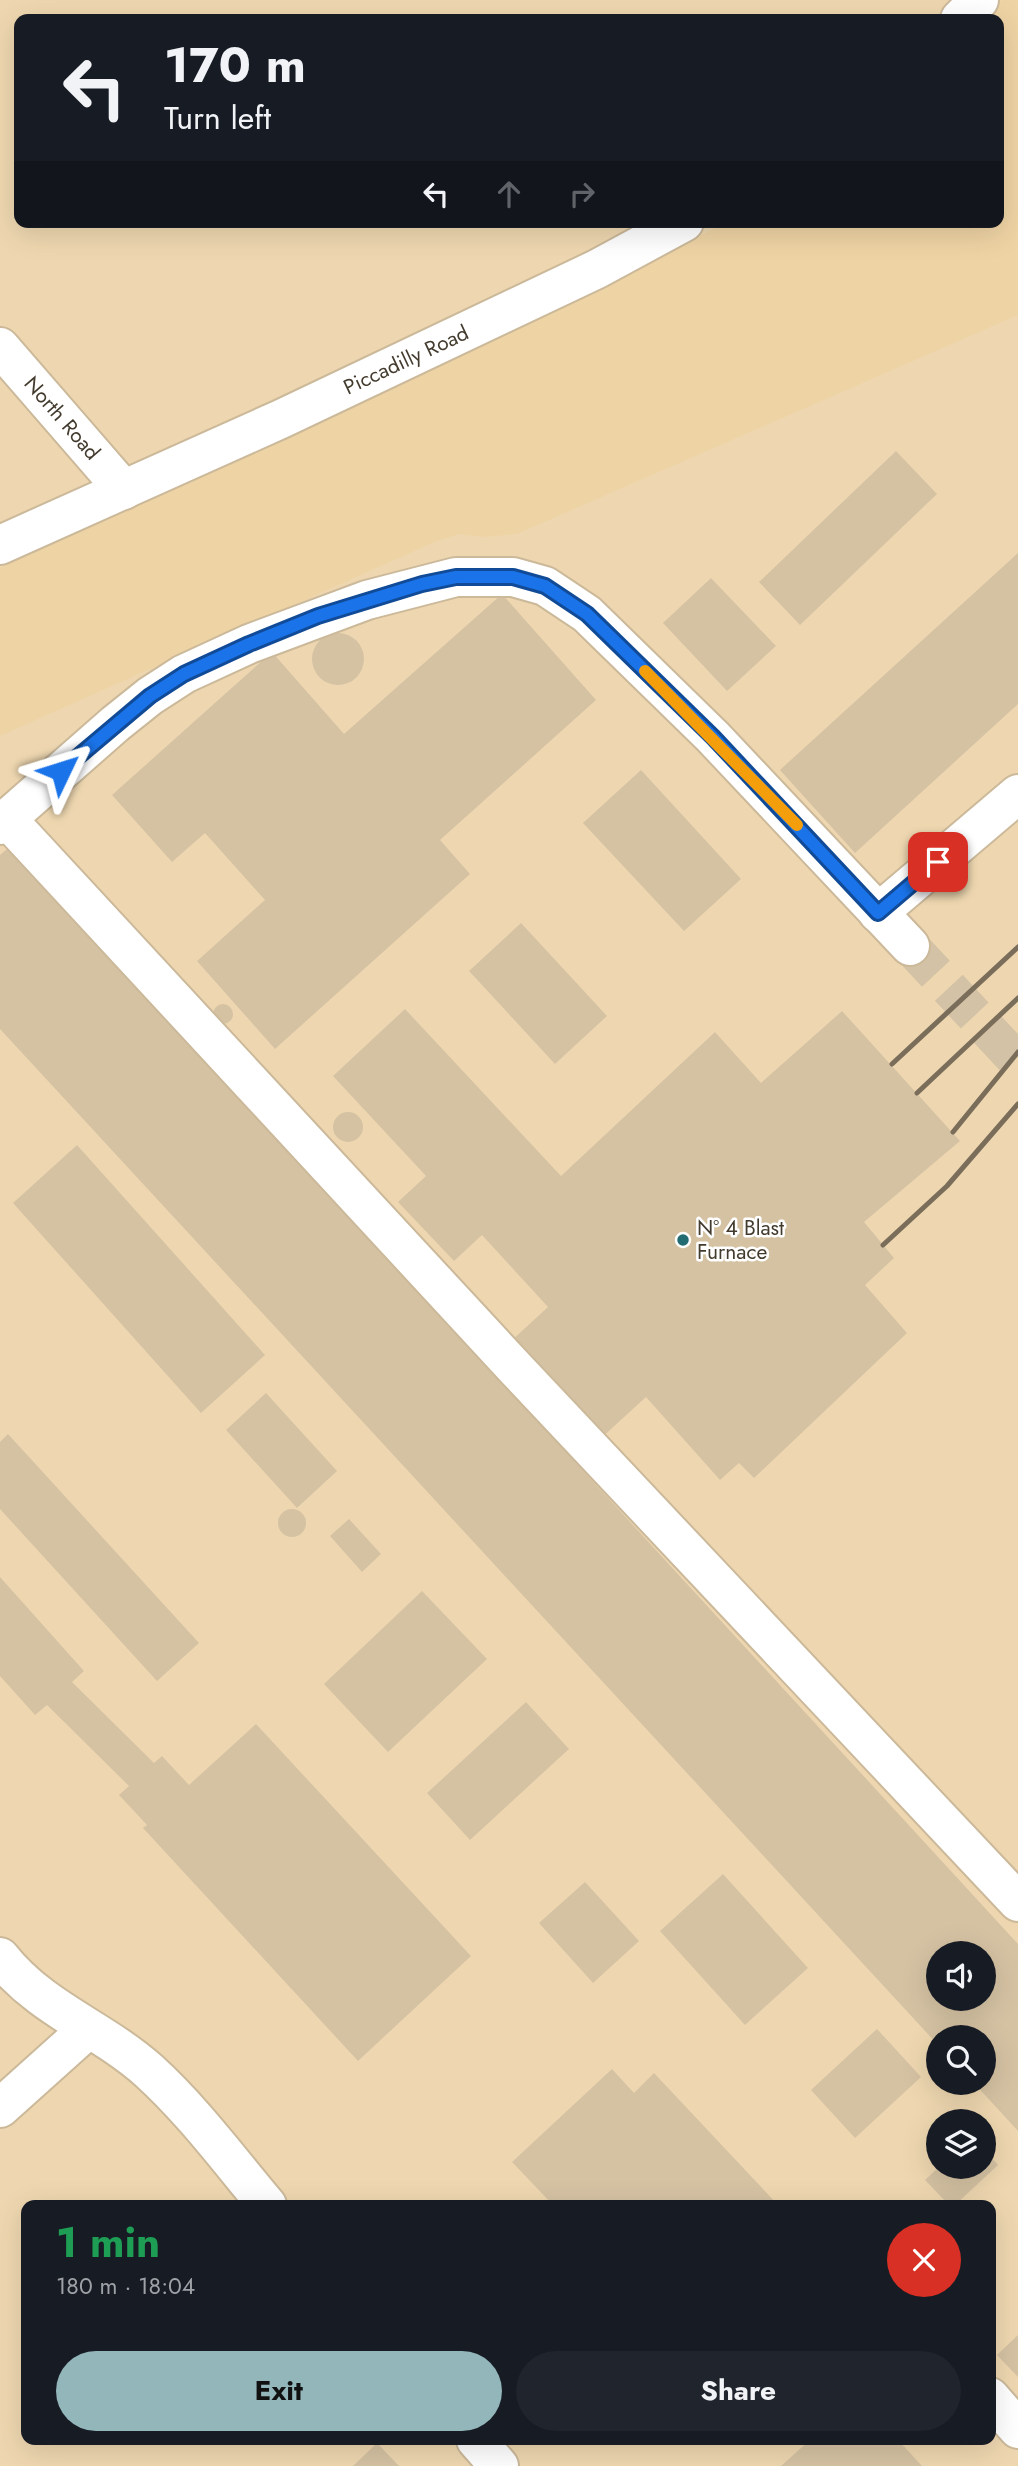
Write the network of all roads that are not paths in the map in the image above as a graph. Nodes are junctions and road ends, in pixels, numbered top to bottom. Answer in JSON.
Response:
{"nodes":[{"id":1,"x":979,"y":0,"type":"edge"},
{"id":2,"x":965,"y":14,"type":"edge"},
{"id":3,"x":673,"y":228,"type":"edge"},
{"id":4,"x":0,"y":347,"type":"edge"},
{"id":5,"x":124,"y":490,"type":"junction"},
{"id":6,"x":0,"y":545,"type":"edge"},
{"id":7,"x":1018,"y":794,"type":"edge"},
{"id":8,"x":3,"y":822,"type":"edge"},
{"id":9,"x":878,"y":913,"type":"junction"},
{"id":10,"x":910,"y":946,"type":"tunnel mouth"},
{"id":11,"x":1018,"y":1902,"type":"edge"},
{"id":12,"x":1,"y":1962,"type":"edge"},
{"id":13,"x":88,"y":2029,"type":"junction"},
{"id":14,"x":0,"y":2108,"type":"edge"},
{"id":15,"x":263,"y":2200,"type":"edge"},
{"id":16,"x":996,"y":2404,"type":"edge"},
{"id":17,"x":1018,"y":2429,"type":"edge"},
{"id":18,"x":480,"y":2445,"type":"edge"},
{"id":19,"x":499,"y":2466,"type":"edge"}],
"edges":[{"from":1,"to":2,"type":"lane"},
{"from":3,"to":5,"type":"lane","name":"Piccadilly Road"},
{"from":4,"to":5,"type":"lane","name":"North Road"},
{"from":5,"to":6,"type":"lane","name":"Piccadilly Road"},
{"from":7,"to":9,"type":"lane"},
{"from":8,"to":9,"type":"lane"},
{"from":8,"to":11,"type":"lane"},
{"from":9,"to":10,"type":"lane"},
{"from":12,"to":13,"type":"lane"},
{"from":13,"to":14,"type":"lane"},
{"from":13,"to":15,"type":"lane"},
{"from":16,"to":17,"type":"lane"},
{"from":18,"to":19,"type":"lane"}]}
